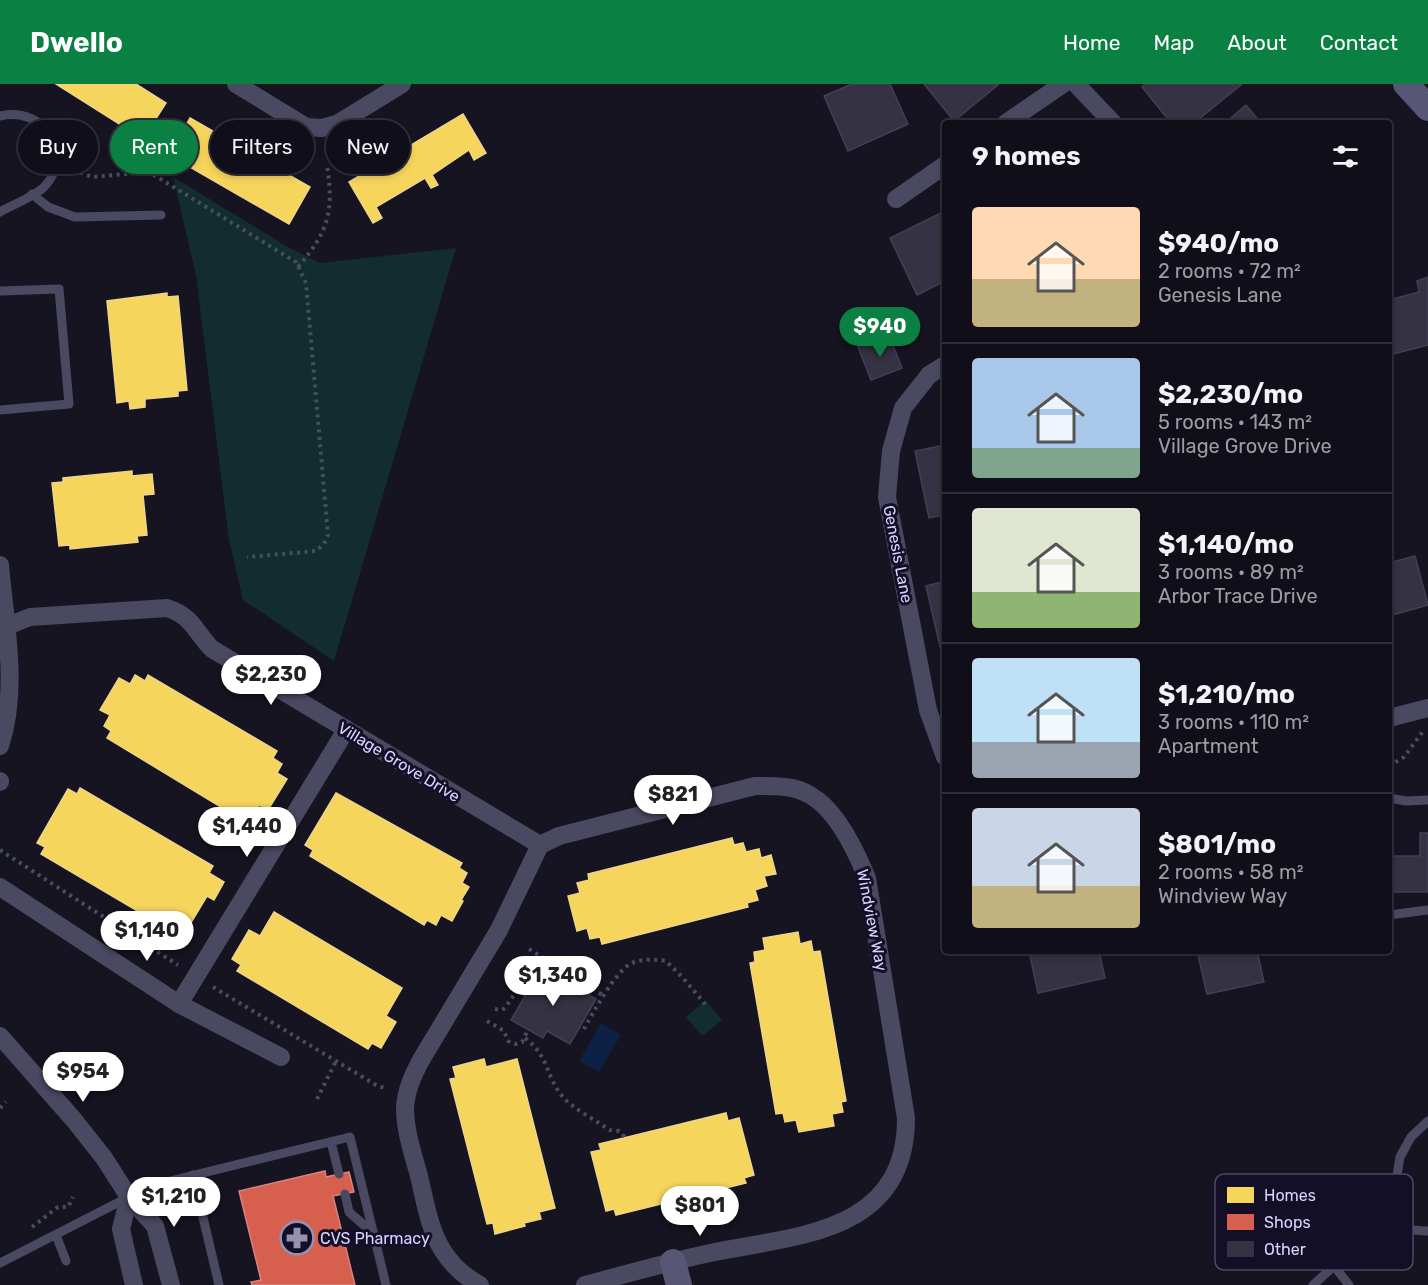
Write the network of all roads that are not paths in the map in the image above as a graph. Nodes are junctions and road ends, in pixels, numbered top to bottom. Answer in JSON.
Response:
{"nodes":[{"id":1,"x":236,"y":84,"type":"edge"},
{"id":2,"x":402,"y":84,"type":"edge"},
{"id":3,"x":1063,"y":84,"type":"edge"},
{"id":4,"x":1076,"y":84,"type":"edge"},
{"id":5,"x":1406,"y":84,"type":"edge"},
{"id":6,"x":1428,"y":108,"type":"edge"},
{"id":7,"x":0,"y":116,"type":"edge"},
{"id":8,"x":1010,"y":120,"type":"edge"},
{"id":9,"x":1110,"y":120,"type":"edge"},
{"id":10,"x":942,"y":167,"type":"edge"},
{"id":11,"x":32,"y":194,"type":"junction"},
{"id":12,"x":896,"y":199,"type":"dead end"},
{"id":13,"x":0,"y":212,"type":"edge"},
{"id":14,"x":161,"y":215,"type":"dead end"},
{"id":15,"x":0,"y":291,"type":"edge"},
{"id":16,"x":942,"y":367,"type":"edge"},
{"id":17,"x":0,"y":410,"type":"edge"},
{"id":18,"x":0,"y":565,"type":"edge"},
{"id":19,"x":3,"y":627,"type":"edge"},
{"id":20,"x":1428,"y":708,"type":"edge"},
{"id":21,"x":1392,"y":717,"type":"edge"},
{"id":22,"x":346,"y":730,"type":"junction"},
{"id":23,"x":0,"y":746,"type":"edge"},
{"id":24,"x":942,"y":749,"type":"edge"},
{"id":25,"x":1392,"y":799,"type":"edge"},
{"id":26,"x":1428,"y":800,"type":"edge"},
{"id":27,"x":540,"y":845,"type":"junction"},
{"id":28,"x":0,"y":887,"type":"edge"},
{"id":29,"x":1428,"y":910,"type":"edge"},
{"id":30,"x":1392,"y":915,"type":"edge"},
{"id":31,"x":179,"y":1004,"type":"junction"},
{"id":32,"x":0,"y":1036,"type":"edge"},
{"id":33,"x":281,"y":1057,"type":"dead end"},
{"id":34,"x":1428,"y":1121,"type":"edge"},
{"id":35,"x":331,"y":1142,"type":"junction"},
{"id":36,"x":339,"y":1174,"type":"dead end"},
{"id":37,"x":1397,"y":1174,"type":"edge"},
{"id":38,"x":193,"y":1175,"type":"junction"},
{"id":39,"x":345,"y":1194,"type":"dead end"},
{"id":40,"x":129,"y":1197,"type":"junction"},
{"id":41,"x":1413,"y":1231,"type":"edge"},
{"id":42,"x":1428,"y":1231,"type":"edge"},
{"id":43,"x":374,"y":1234,"type":"junction"},
{"id":44,"x":56,"y":1235,"type":"junction"},
{"id":45,"x":66,"y":1261,"type":"dead end"},
{"id":46,"x":0,"y":1263,"type":"edge"},
{"id":47,"x":1330,"y":1270,"type":"edge"},
{"id":48,"x":1337,"y":1270,"type":"edge"},
{"id":49,"x":676,"y":1273,"type":"edge"},
{"id":50,"x":134,"y":1285,"type":"edge"},
{"id":51,"x":171,"y":1285,"type":"edge"},
{"id":52,"x":219,"y":1285,"type":"edge"},
{"id":53,"x":386,"y":1285,"type":"edge"},
{"id":54,"x":480,"y":1285,"type":"edge"},
{"id":55,"x":585,"y":1285,"type":"edge"},
{"id":56,"x":1313,"y":1285,"type":"edge"},
{"id":57,"x":1349,"y":1285,"type":"edge"}],
"edges":[{"from":1,"to":2,"type":"street"},
{"from":3,"to":8,"type":"street"},
{"from":4,"to":9,"type":"street"},
{"from":5,"to":6,"type":"main road"},
{"from":7,"to":11,"type":"lane"},
{"from":10,"to":12,"type":"street"},
{"from":11,"to":13,"type":"lane"},
{"from":11,"to":14,"type":"lane"},
{"from":15,"to":17,"type":"lane"},
{"from":16,"to":24,"type":"street","name":"Genesis Lane"},
{"from":18,"to":19,"type":"street"},
{"from":19,"to":22,"type":"street","name":"Village Grove Drive"},
{"from":19,"to":23,"type":"street"},
{"from":20,"to":21,"type":"street"},
{"from":22,"to":27,"type":"street","name":"Village Grove Drive"},
{"from":22,"to":31,"type":"street"},
{"from":25,"to":26,"type":"lane"},
{"from":27,"to":49,"type":"street","name":"Windview Way"},
{"from":27,"to":54,"type":"street"},
{"from":28,"to":31,"type":"street"},
{"from":29,"to":30,"type":"lane"},
{"from":31,"to":33,"type":"street"},
{"from":32,"to":40,"type":"street"},
{"from":34,"to":37,"type":"lane"},
{"from":35,"to":36,"type":"lane"},
{"from":35,"to":38,"type":"lane"},
{"from":35,"to":43,"type":"lane"},
{"from":38,"to":40,"type":"lane"},
{"from":38,"to":52,"type":"lane"},
{"from":39,"to":43,"type":"lane"},
{"from":40,"to":44,"type":"lane"},
{"from":40,"to":50,"type":"street"},
{"from":40,"to":51,"type":"street"},
{"from":41,"to":42,"type":"lane"},
{"from":43,"to":53,"type":"lane"},
{"from":44,"to":45,"type":"lane"},
{"from":44,"to":46,"type":"lane"},
{"from":47,"to":56,"type":"lane"},
{"from":48,"to":57,"type":"lane"},
{"from":49,"to":55,"type":"street","name":"Windview Way"}]}
